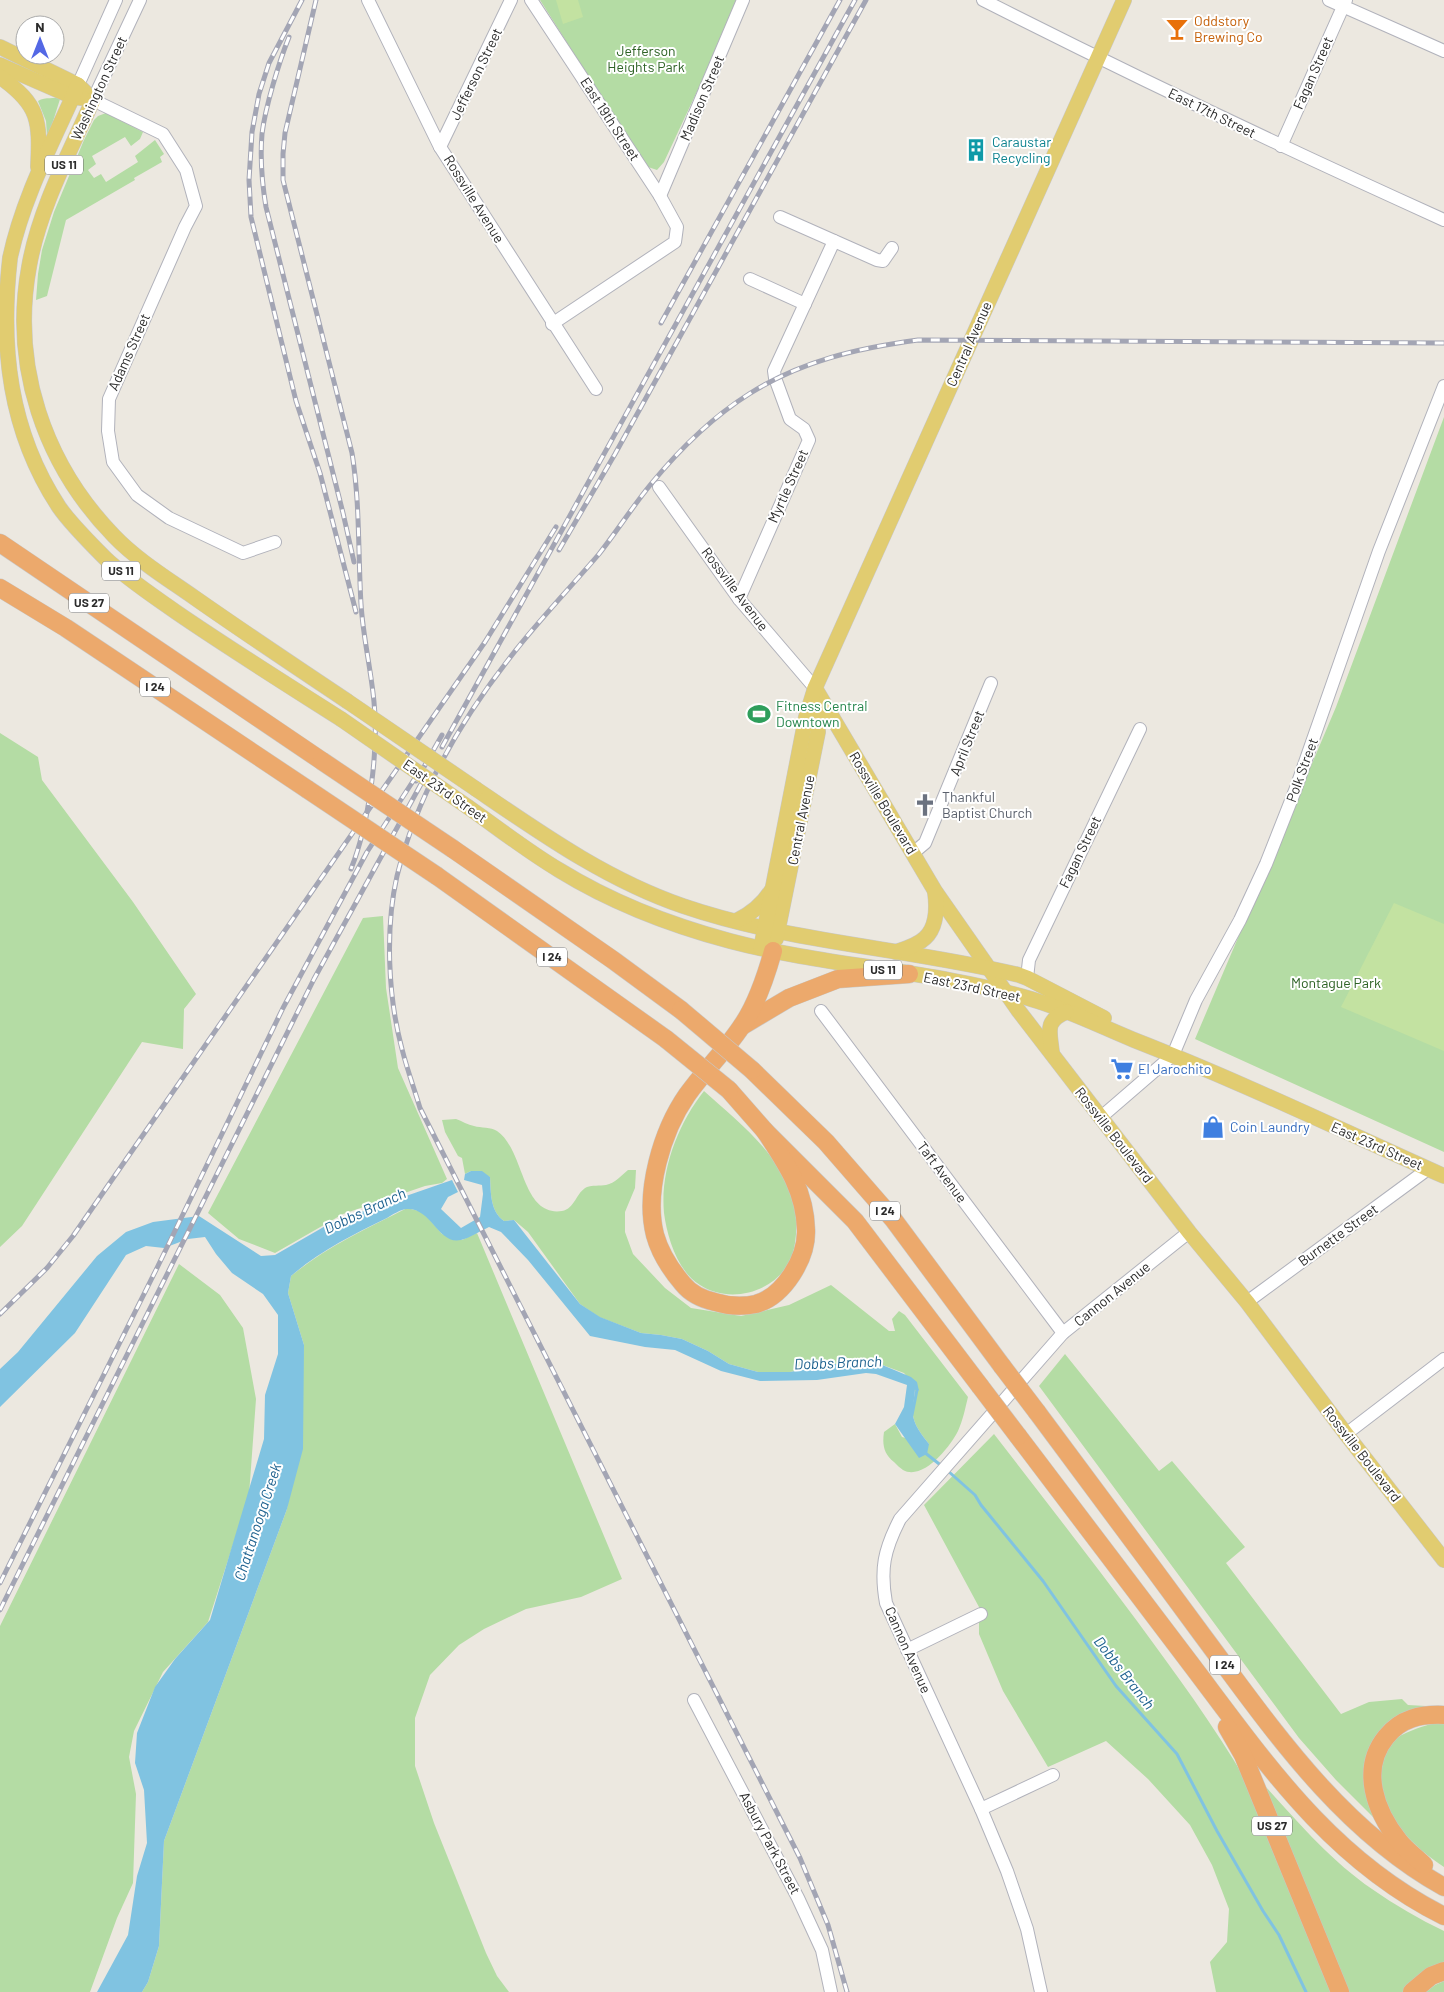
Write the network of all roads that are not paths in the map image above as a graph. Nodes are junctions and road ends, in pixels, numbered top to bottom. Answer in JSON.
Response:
{"nodes":[{"id":1,"x":116,"y":0,"type":"edge"},
{"id":2,"x":140,"y":0,"type":"edge"},
{"id":3,"x":368,"y":0,"type":"edge"},
{"id":4,"x":511,"y":0,"type":"edge"},
{"id":5,"x":531,"y":0,"type":"edge"},
{"id":6,"x":743,"y":0,"type":"edge"},
{"id":7,"x":983,"y":0,"type":"edge"},
{"id":8,"x":1124,"y":0,"type":"edge"},
{"id":9,"x":1329,"y":0,"type":"edge"},
{"id":10,"x":1345,"y":3,"type":"edge"},
{"id":11,"x":0,"y":47,"type":"edge"},
{"id":12,"x":1444,"y":51,"type":"edge"},
{"id":13,"x":1098,"y":58,"type":"junction"},
{"id":14,"x":0,"y":65,"type":"edge"},
{"id":15,"x":0,"y":77,"type":"edge"},
{"id":16,"x":75,"y":91,"type":"junction"},
{"id":17,"x":93,"y":100,"type":"junction"},
{"id":18,"x":1281,"y":146,"type":"junction"},
{"id":19,"x":440,"y":147,"type":"junction"},
{"id":20,"x":37,"y":176,"type":"junction"},
{"id":21,"x":660,"y":196,"type":"junction"},
{"id":22,"x":780,"y":217,"type":"dead end"},
{"id":23,"x":20,"y":219,"type":"joint"},
{"id":24,"x":1444,"y":220,"type":"edge"},
{"id":25,"x":38,"y":231,"type":"joint"},
{"id":26,"x":834,"y":241,"type":"junction"},
{"id":27,"x":892,"y":248,"type":"dead end"},
{"id":28,"x":750,"y":279,"type":"dead end"},
{"id":29,"x":805,"y":304,"type":"junction"},
{"id":30,"x":552,"y":324,"type":"junction"},
{"id":31,"x":1444,"y":386,"type":"edge"},
{"id":32,"x":596,"y":389,"type":"dead end"},
{"id":33,"x":659,"y":487,"type":"dead end"},
{"id":34,"x":276,"y":542,"type":"dead end"},
{"id":35,"x":0,"y":543,"type":"edge"},
{"id":36,"x":0,"y":556,"type":"edge"},
{"id":37,"x":0,"y":588,"type":"edge"},
{"id":38,"x":739,"y":599,"type":"junction"},
{"id":39,"x":177,"y":664,"type":"junction"},
{"id":40,"x":992,"y":683,"type":"dead end"},
{"id":41,"x":815,"y":688,"type":"junction"},
{"id":42,"x":1140,"y":728,"type":"dead end"},
{"id":43,"x":912,"y":853,"type":"junction"},
{"id":44,"x":773,"y":888,"type":"junction"},
{"id":45,"x":935,"y":891,"type":"junction"},
{"id":46,"x":736,"y":921,"type":"junction"},
{"id":47,"x":772,"y":930,"type":"junction"},
{"id":48,"x":767,"y":949,"type":"junction"},
{"id":49,"x":896,"y":952,"type":"junction"},
{"id":50,"x":988,"y":968,"type":"junction"},
{"id":51,"x":909,"y":974,"type":"junction"},
{"id":52,"x":1027,"y":978,"type":"junction"},
{"id":53,"x":1005,"y":992,"type":"junction"},
{"id":54,"x":821,"y":1011,"type":"dead end"},
{"id":55,"x":1066,"y":1012,"type":"junction"},
{"id":56,"x":742,"y":1026,"type":"junction"},
{"id":57,"x":1052,"y":1054,"type":"junction"},
{"id":58,"x":1174,"y":1055,"type":"junction"},
{"id":59,"x":1100,"y":1118,"type":"junction"},
{"id":60,"x":765,"y":1131,"type":"junction"},
{"id":61,"x":1428,"y":1169,"type":"junction"},
{"id":62,"x":1444,"y":1176,"type":"edge"},
{"id":63,"x":1189,"y":1232,"type":"junction"},
{"id":64,"x":1247,"y":1302,"type":"junction"},
{"id":65,"x":1063,"y":1334,"type":"junction"},
{"id":66,"x":1444,"y":1359,"type":"edge"},
{"id":67,"x":1346,"y":1434,"type":"junction"},
{"id":68,"x":1443,"y":1558,"type":"edge"},
{"id":69,"x":981,"y":1614,"type":"dead end"},
{"id":70,"x":907,"y":1650,"type":"junction"},
{"id":71,"x":1192,"y":1666,"type":"junction"},
{"id":72,"x":694,"y":1700,"type":"dead end"},
{"id":73,"x":1444,"y":1715,"type":"edge"},
{"id":74,"x":1053,"y":1776,"type":"dead end"},
{"id":75,"x":981,"y":1809,"type":"junction"},
{"id":76,"x":1444,"y":1886,"type":"edge"},
{"id":77,"x":1444,"y":1916,"type":"edge"},
{"id":78,"x":1444,"y":1971,"type":"edge"},
{"id":79,"x":831,"y":1992,"type":"edge"},
{"id":80,"x":1041,"y":1992,"type":"edge"},
{"id":81,"x":1340,"y":1992,"type":"edge"},
{"id":82,"x":1412,"y":1992,"type":"edge"}],
"edges":[{"from":1,"to":16,"type":"street","name":"Washington Street"},
{"from":2,"to":17,"type":"street","name":"Washington Street"},
{"from":3,"to":19,"type":"street","name":"Rossville Avenue"},
{"from":4,"to":19,"type":"street","name":"Jefferson Street"},
{"from":5,"to":21,"type":"street","name":"East 19th Street"},
{"from":6,"to":21,"type":"street","name":"Madison Street"},
{"from":7,"to":13,"type":"street","name":"East 17th Street"},
{"from":8,"to":13,"type":"main road","name":"Central Avenue"},
{"from":9,"to":10,"type":"street"},
{"from":10,"to":12,"type":"street"},
{"from":10,"to":18,"type":"street","name":"Fagan Street"},
{"from":11,"to":16,"type":"main road"},
{"from":13,"to":18,"type":"street","name":"East 17th Street"},
{"from":13,"to":41,"type":"main road","name":"Central Avenue"},
{"from":14,"to":16,"type":"main road"},
{"from":15,"to":20,"type":"main road","number":"US 11"},
{"from":16,"to":17,"type":"main road"},
{"from":16,"to":20,"type":"main road","name":"Washington Street"},
{"from":17,"to":25,"type":"main road","name":"Washington Street","number":"US 11"},
{"from":17,"to":34,"type":"street","name":"Adams Street"},
{"from":18,"to":24,"type":"street","name":"East 17th Street"},
{"from":19,"to":30,"type":"street","name":"Rossville Avenue"},
{"from":20,"to":23,"type":"main road","name":"Washington Street","number":"US 11"},
{"from":21,"to":30,"type":"street","name":"East 19th Street"},
{"from":22,"to":26,"type":"street"},
{"from":23,"to":48,"type":"main road","name":"East 23rd Street","number":"US 11","bridge":true},
{"from":25,"to":46,"type":"main road","name":"East 23rd Street","number":"US 11","bridge":true},
{"from":26,"to":27,"type":"street"},
{"from":26,"to":29,"type":"street","name":"Myrtle Street"},
{"from":28,"to":29,"type":"street"},
{"from":29,"to":38,"type":"street","name":"Myrtle Street"},
{"from":30,"to":32,"type":"street","name":"Rossville Avenue"},
{"from":31,"to":58,"type":"street","name":"Polk Street"},
{"from":33,"to":38,"type":"street","name":"Rossville Avenue"},
{"from":35,"to":39,"type":"highway","number":"US 27"},
{"from":36,"to":39,"type":"highway","number":"I 24"},
{"from":37,"to":60,"type":"highway","number":"I 24","bridge":true},
{"from":38,"to":41,"type":"street","name":"Rossville Avenue"},
{"from":39,"to":76,"type":"highway","number":"I 24","bridge":true},
{"from":40,"to":43,"type":"street","name":"April Street"},
{"from":41,"to":43,"type":"main road","name":"Rossville Boulevard"},
{"from":41,"to":44,"type":"main road","name":"Central Avenue"},
{"from":41,"to":47,"type":"main road","name":"Central Avenue"},
{"from":42,"to":52,"type":"street","name":"Fagan Street"},
{"from":43,"to":45,"type":"main road","name":"Rossville Boulevard"},
{"from":44,"to":46,"type":"main road"},
{"from":44,"to":47,"type":"main road","name":"Central Avenue"},
{"from":45,"to":49,"type":"main road"},
{"from":45,"to":50,"type":"main road","name":"Rossville Boulevard"},
{"from":46,"to":47,"type":"main road","name":"East 23rd Street","number":"US 11"},
{"from":47,"to":48,"type":"main road","name":"Central Avenue"},
{"from":47,"to":49,"type":"main road","name":"East 23rd Street","number":"US 11"},
{"from":48,"to":51,"type":"main road","name":"East 23rd Street","number":"US 11"},
{"from":48,"to":56,"type":"highway"},
{"from":49,"to":50,"type":"main road","name":"East 23rd Street","number":"US 11"},
{"from":50,"to":52,"type":"main road","name":"East 23rd Street","number":"US 11"},
{"from":50,"to":53,"type":"main road","name":"Rossville Boulevard"},
{"from":51,"to":53,"type":"main road","name":"East 23rd Street","number":"US 11"},
{"from":51,"to":56,"type":"highway"},
{"from":52,"to":58,"type":"main road","name":"East 23rd Street","number":"US 11"},
{"from":53,"to":55,"type":"main road","name":"East 23rd Street","number":"US 11"},
{"from":53,"to":57,"type":"main road","name":"Rossville Boulevard"},
{"from":54,"to":65,"type":"street","name":"Taft Avenue"},
{"from":55,"to":57,"type":"main road"},
{"from":55,"to":58,"type":"main road","name":"East 23rd Street","number":"US 11"},
{"from":56,"to":60,"type":"highway"},
{"from":57,"to":59,"type":"main road","name":"Rossville Boulevard"},
{"from":58,"to":59,"type":"street","name":"Polk Street"},
{"from":58,"to":61,"type":"main road","name":"East 23rd Street","number":"US 11"},
{"from":59,"to":63,"type":"main road","name":"Rossville Boulevard"},
{"from":60,"to":71,"type":"highway","number":"I 24","bridge":true},
{"from":61,"to":62,"type":"main road","name":"East 23rd Street","number":"US 11"},
{"from":61,"to":64,"type":"street","name":"Burnette Street"},
{"from":63,"to":64,"type":"main road","name":"Rossville Boulevard"},
{"from":63,"to":65,"type":"street","name":"Cannon Avenue"},
{"from":64,"to":67,"type":"main road","name":"Rossville Boulevard"},
{"from":65,"to":70,"type":"street","name":"Cannon Avenue"},
{"from":66,"to":67,"type":"street"},
{"from":67,"to":68,"type":"main road","name":"Rossville Boulevard"},
{"from":69,"to":70,"type":"street"},
{"from":70,"to":75,"type":"street","name":"Cannon Avenue"},
{"from":71,"to":77,"type":"highway","number":"I 24"},
{"from":71,"to":81,"type":"highway","number":"US 27"},
{"from":72,"to":79,"type":"street","name":"Asbury Park Street"},
{"from":73,"to":76,"type":"highway"},
{"from":74,"to":75,"type":"street"},
{"from":75,"to":80,"type":"street","name":"Cannon Avenue"},
{"from":78,"to":82,"type":"highway"}]}
